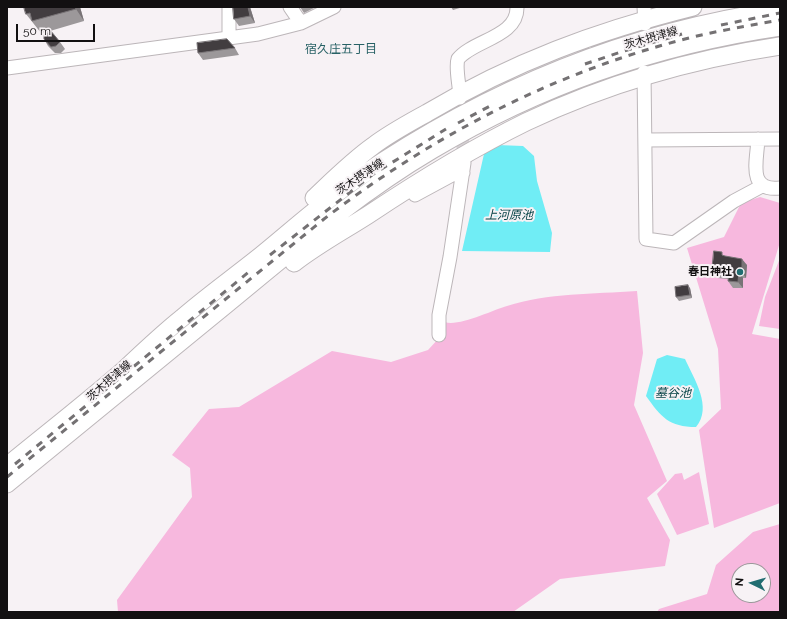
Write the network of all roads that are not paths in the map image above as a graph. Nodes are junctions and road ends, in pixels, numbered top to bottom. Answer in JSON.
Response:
{"nodes":[{"id":1,"x":229,"y":7,"type":"edge"},
{"id":2,"x":290,"y":7,"type":"edge"},
{"id":3,"x":334,"y":7,"type":"edge"},
{"id":4,"x":517,"y":7,"type":"edge"},
{"id":5,"x":693,"y":7,"type":"edge"},
{"id":6,"x":742,"y":7,"type":"edge"},
{"id":7,"x":780,"y":10,"type":"edge"},
{"id":8,"x":645,"y":17,"type":"edge"},
{"id":9,"x":301,"y":23,"type":"junction"},
{"id":10,"x":780,"y":26,"type":"edge"},
{"id":11,"x":757,"y":30,"type":"junction"},
{"id":12,"x":780,"y":32,"type":"edge"},
{"id":13,"x":229,"y":38,"type":"junction"},
{"id":14,"x":638,"y":41,"type":"junction"},
{"id":15,"x":780,"y":46,"type":"edge"},
{"id":16,"x":614,"y":48,"type":"junction"},
{"id":17,"x":7,"y":68,"type":"edge"},
{"id":18,"x":644,"y":74,"type":"junction"},
{"id":19,"x":573,"y":81,"type":"junction"},
{"id":20,"x":460,"y":96,"type":"junction"},
{"id":21,"x":758,"y":139,"type":"junction"},
{"id":22,"x":780,"y":139,"type":"edge"},
{"id":23,"x":646,"y":140,"type":"junction"},
{"id":24,"x":351,"y":169,"type":"junction"},
{"id":25,"x":762,"y":186,"type":"junction"},
{"id":26,"x":780,"y":188,"type":"edge"},
{"id":27,"x":403,"y":192,"type":"junction"},
{"id":28,"x":439,"y":335,"type":"dead end"},
{"id":29,"x":142,"y":353,"type":"junction"},
{"id":30,"x":63,"y":407,"type":"junction"},
{"id":31,"x":7,"y":453,"type":"edge"},
{"id":32,"x":7,"y":466,"type":"edge"},
{"id":33,"x":7,"y":484,"type":"edge"},
{"id":34,"x":7,"y":495,"type":"edge"}],
"edges":[{"from":1,"to":13,"type":"street"},
{"from":2,"to":9,"type":"street"},
{"from":3,"to":9,"type":"street"},
{"from":4,"to":20,"type":"street"},
{"from":5,"to":8,"type":"main road"},
{"from":6,"to":14,"type":"main road"},
{"from":7,"to":14,"type":"main road","name":"茨木摂津線"},
{"from":8,"to":20,"type":"main road"},
{"from":9,"to":13,"type":"street"},
{"from":10,"to":11,"type":"main road","name":"茨木摂津線"},
{"from":11,"to":12,"type":"main road"},
{"from":11,"to":19,"type":"main road","name":"茨木摂津線"},
{"from":13,"to":17,"type":"street"},
{"from":14,"to":16,"type":"main road","name":"茨木摂津線"},
{"from":15,"to":18,"type":"main road"},
{"from":16,"to":24,"type":"main road"},
{"from":16,"to":29,"type":"main road","name":"茨木摂津線"},
{"from":18,"to":23,"type":"street"},
{"from":18,"to":27,"type":"main road"},
{"from":19,"to":27,"type":"main road"},
{"from":19,"to":33,"type":"main road","name":"茨木摂津線"},
{"from":20,"to":24,"type":"main road"},
{"from":21,"to":22,"type":"street"},
{"from":21,"to":23,"type":"street"},
{"from":21,"to":25,"type":"street"},
{"from":23,"to":25,"type":"street"},
{"from":24,"to":30,"type":"main road"},
{"from":25,"to":26,"type":"street"},
{"from":27,"to":28,"type":"street"},
{"from":27,"to":34,"type":"main road"},
{"from":29,"to":30,"type":"main road"},
{"from":29,"to":32,"type":"main road","name":"茨木摂津線"},
{"from":30,"to":31,"type":"main road"}]}
